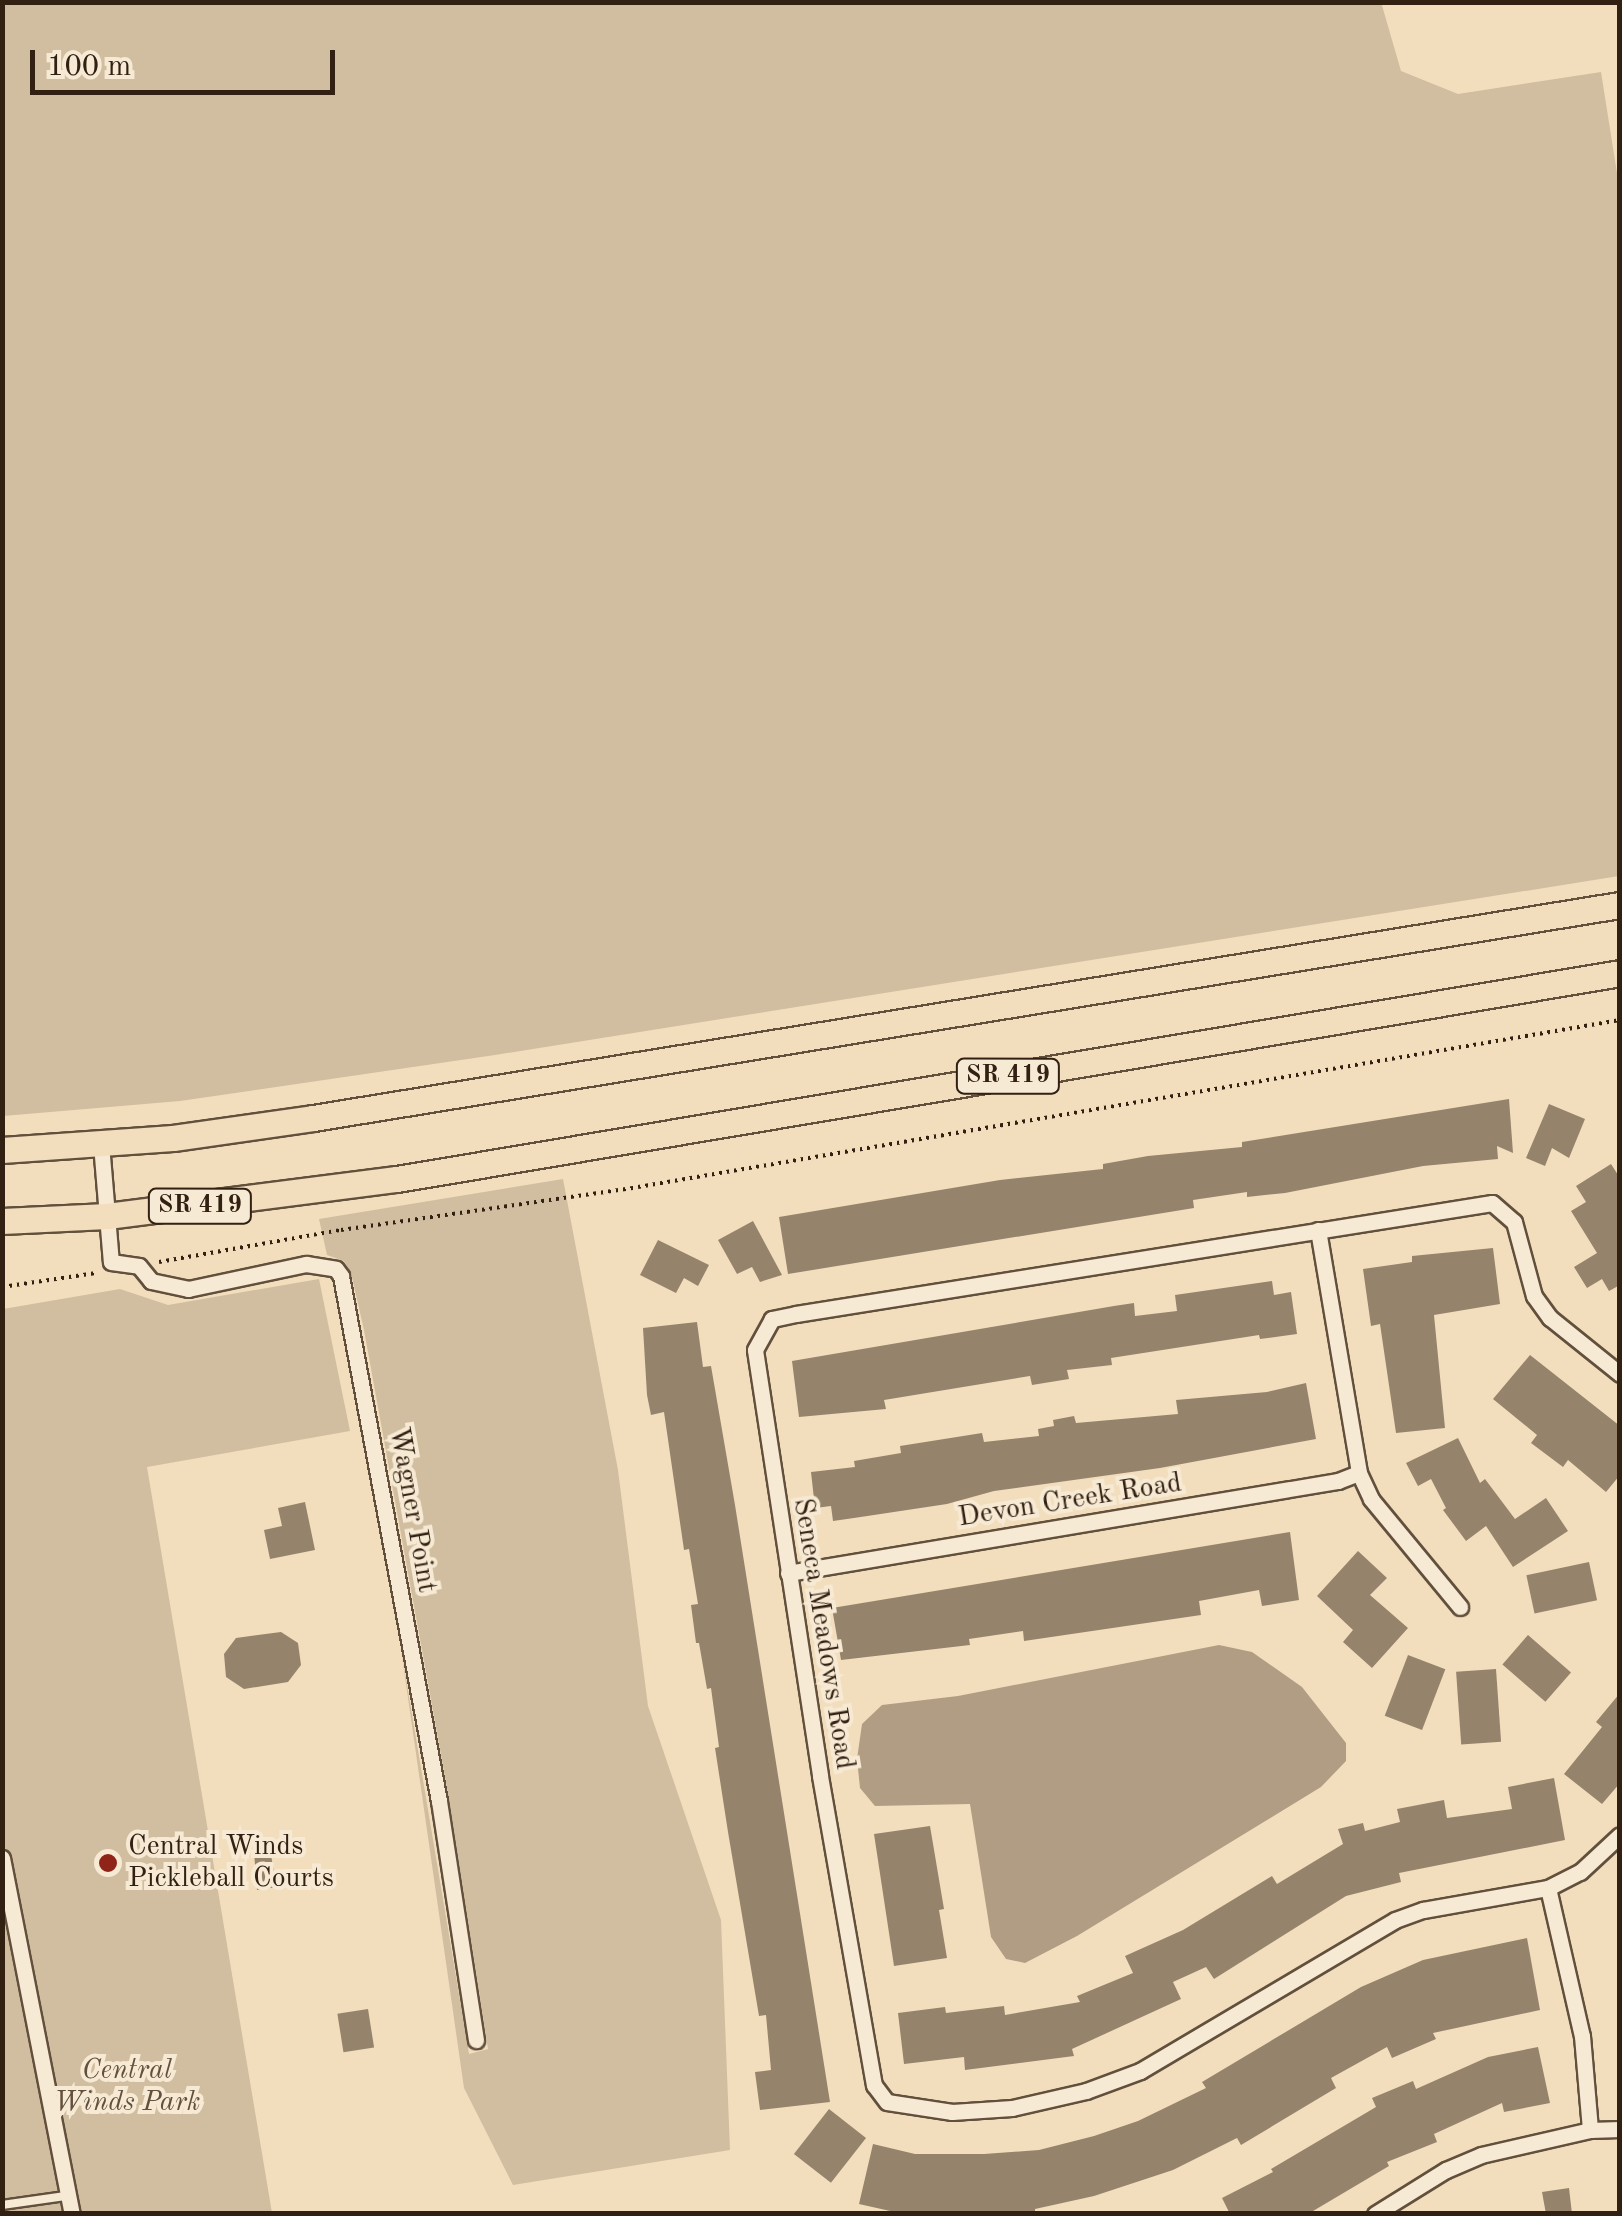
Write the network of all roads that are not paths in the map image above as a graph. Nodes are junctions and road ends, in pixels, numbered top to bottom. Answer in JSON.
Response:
{"nodes":[{"id":1,"x":1620,"y":906,"type":"edge"},
{"id":2,"x":1620,"y":973,"type":"edge"},
{"id":3,"x":101,"y":1144,"type":"junction"},
{"id":4,"x":2,"y":1150,"type":"edge"},
{"id":5,"x":108,"y":1216,"type":"junction"},
{"id":6,"x":2,"y":1222,"type":"edge"},
{"id":7,"x":1318,"y":1230,"type":"junction"},
{"id":8,"x":1620,"y":1374,"type":"edge"},
{"id":9,"x":1359,"y":1473,"type":"junction"},
{"id":10,"x":788,"y":1573,"type":"junction"},
{"id":11,"x":1460,"y":1606,"type":"dead end"},
{"id":12,"x":1620,"y":1835,"type":"edge"},
{"id":13,"x":2,"y":1858,"type":"edge"},
{"id":14,"x":1548,"y":1888,"type":"junction"},
{"id":15,"x":476,"y":2040,"type":"dead end"},
{"id":16,"x":1620,"y":2129,"type":"edge"},
{"id":17,"x":1590,"y":2130,"type":"junction"},
{"id":18,"x":65,"y":2196,"type":"junction"},
{"id":19,"x":2,"y":2205,"type":"edge"},
{"id":20,"x":72,"y":2214,"type":"edge"},
{"id":21,"x":1375,"y":2214,"type":"edge"}],
"edges":[{"from":1,"to":3,"type":"main road"},
{"from":2,"to":5,"type":"main road","number":"SR 419"},
{"from":3,"to":4,"type":"main road"},
{"from":3,"to":5,"type":"street"},
{"from":5,"to":6,"type":"main road","number":"SR 419"},
{"from":5,"to":15,"type":"street","name":"Wagner Point"},
{"from":7,"to":8,"type":"street","name":"Seneca Meadows Road"},
{"from":7,"to":9,"type":"street"},
{"from":7,"to":10,"type":"street","name":"Seneca Meadows Road"},
{"from":9,"to":10,"type":"street","name":"Devon Creek Road"},
{"from":9,"to":11,"type":"street"},
{"from":10,"to":14,"type":"street","name":"Seneca Meadows Road"},
{"from":12,"to":14,"type":"street","name":"Seneca Meadows Road"},
{"from":13,"to":18,"type":"street"},
{"from":14,"to":17,"type":"street"},
{"from":16,"to":17,"type":"street"},
{"from":17,"to":21,"type":"street"},
{"from":18,"to":19,"type":"lane"},
{"from":18,"to":20,"type":"street"}]}
